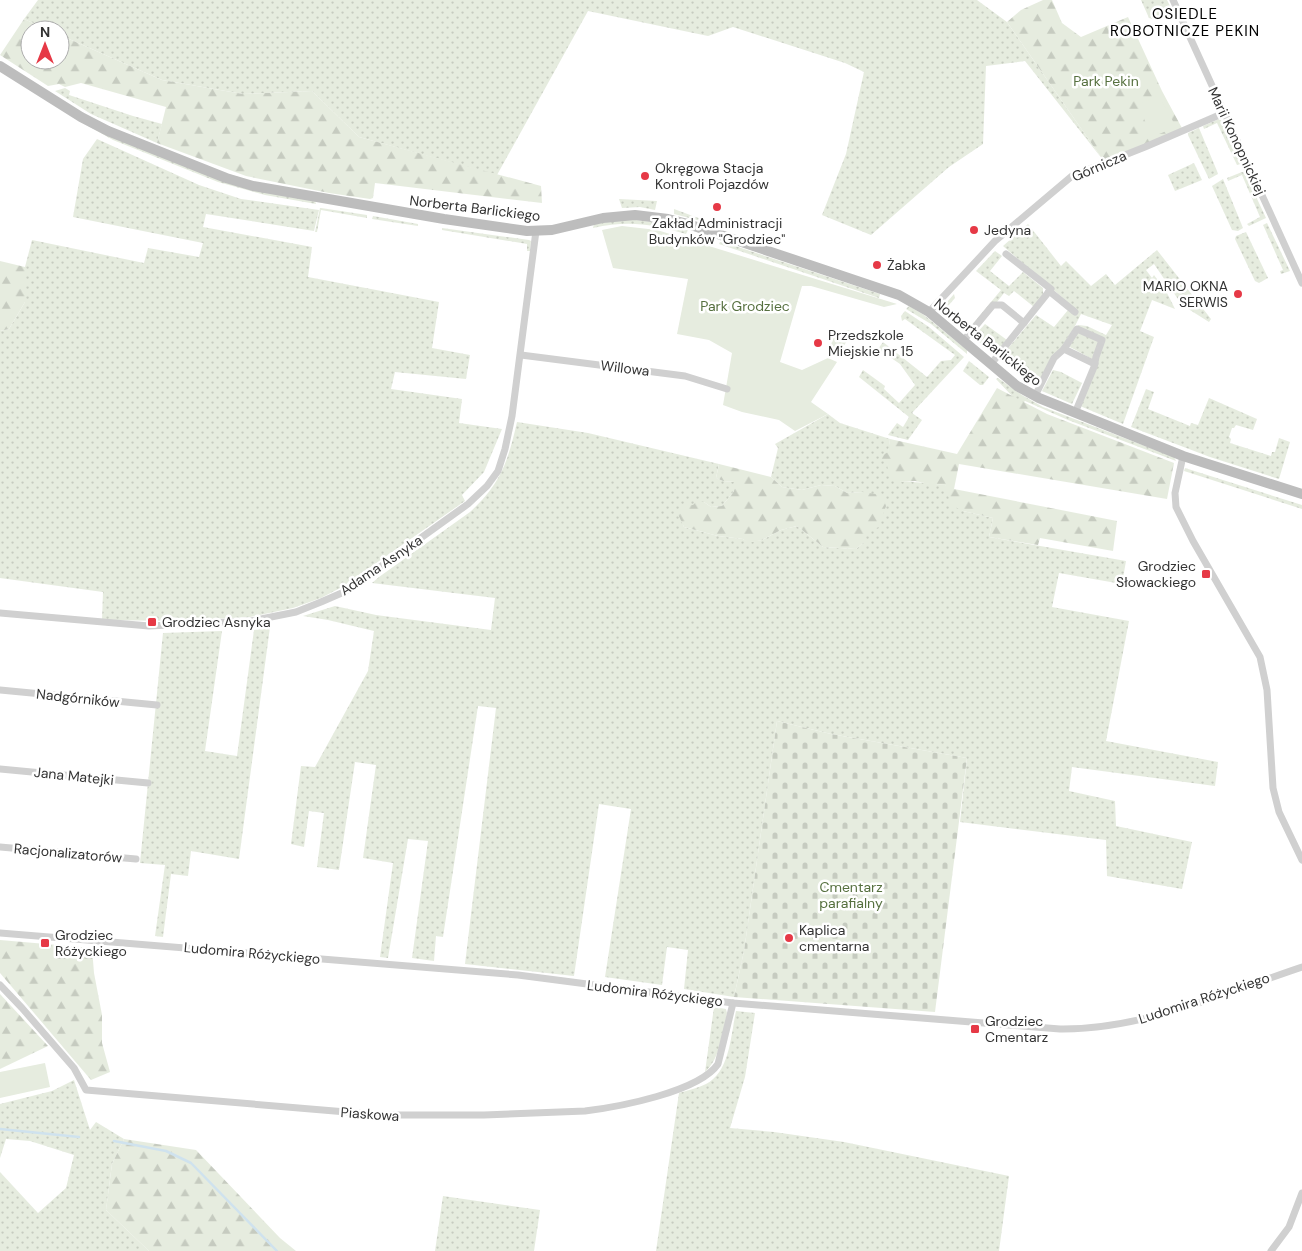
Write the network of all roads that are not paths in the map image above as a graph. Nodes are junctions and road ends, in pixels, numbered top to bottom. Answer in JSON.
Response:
{"nodes":[{"id":1,"x":1173,"y":0,"type":"edge"},
{"id":2,"x":0,"y":66,"type":"edge"},
{"id":3,"x":1224,"y":113,"type":"junction"},
{"id":4,"x":536,"y":231,"type":"junction"},
{"id":5,"x":1006,"y":254,"type":"dead end"},
{"id":6,"x":1302,"y":283,"type":"edge"},
{"id":7,"x":1050,"y":291,"type":"junction"},
{"id":8,"x":929,"y":312,"type":"junction"},
{"id":9,"x":1075,"y":312,"type":"dead end"},
{"id":10,"x":1024,"y":323,"type":"junction"},
{"id":11,"x":964,"y":340,"type":"junction"},
{"id":12,"x":1064,"y":349,"type":"junction"},
{"id":13,"x":521,"y":355,"type":"junction"},
{"id":14,"x":990,"y":364,"type":"junction"},
{"id":15,"x":1095,"y":364,"type":"junction"},
{"id":16,"x":727,"y":389,"type":"dead end"},
{"id":17,"x":1035,"y":396,"type":"junction"},
{"id":18,"x":1075,"y":413,"type":"junction"},
{"id":19,"x":1183,"y":456,"type":"junction"},
{"id":20,"x":1302,"y":494,"type":"edge"},
{"id":21,"x":0,"y":613,"type":"edge"},
{"id":22,"x":0,"y":690,"type":"edge"},
{"id":23,"x":157,"y":706,"type":"dead end"},
{"id":24,"x":0,"y":769,"type":"edge"},
{"id":25,"x":148,"y":783,"type":"dead end"},
{"id":26,"x":0,"y":847,"type":"edge"},
{"id":27,"x":136,"y":859,"type":"dead end"},
{"id":28,"x":1302,"y":860,"type":"edge"},
{"id":29,"x":0,"y":933,"type":"edge"},
{"id":30,"x":1302,"y":967,"type":"edge"},
{"id":31,"x":0,"y":985,"type":"edge"},
{"id":32,"x":733,"y":1003,"type":"junction"},
{"id":33,"x":1302,"y":1192,"type":"edge"},
{"id":34,"x":1271,"y":1251,"type":"edge"}],
"edges":[{"from":1,"to":3,"type":"street","name":"Marii Konopnickiej"},
{"from":2,"to":4,"type":"street","name":"Norberta Barlickiego"},
{"from":3,"to":6,"type":"street","name":"Marii Konopnickiej"},
{"from":3,"to":8,"type":"street","name":"Górnicza"},
{"from":4,"to":8,"type":"street","name":"Norberta Barlickiego"},
{"from":4,"to":13,"type":"street","name":"Adama Asnyka"},
{"from":5,"to":7,"type":"street"},
{"from":7,"to":9,"type":"street"},
{"from":7,"to":10,"type":"street"},
{"from":8,"to":11,"type":"street","name":"Norberta Barlickiego"},
{"from":10,"to":11,"type":"street"},
{"from":10,"to":14,"type":"street"},
{"from":11,"to":14,"type":"street","name":"Norberta Barlickiego"},
{"from":12,"to":15,"type":"street"},
{"from":12,"to":15,"type":"street"},
{"from":12,"to":17,"type":"street"},
{"from":13,"to":16,"type":"street","name":"Willowa"},
{"from":13,"to":21,"type":"street","name":"Adama Asnyka"},
{"from":14,"to":17,"type":"street","name":"Norberta Barlickiego"},
{"from":15,"to":18,"type":"street"},
{"from":17,"to":18,"type":"street","name":"Norberta Barlickiego"},
{"from":18,"to":19,"type":"street","name":"Norberta Barlickiego"},
{"from":19,"to":20,"type":"street","name":"Norberta Barlickiego"},
{"from":19,"to":28,"type":"street"},
{"from":22,"to":23,"type":"street","name":"Nadgórników"},
{"from":24,"to":25,"type":"street","name":"Jana Matejki"},
{"from":26,"to":27,"type":"street","name":"Racjonalizatorów"},
{"from":29,"to":32,"type":"street","name":"Ludomira Różyckiego"},
{"from":30,"to":32,"type":"street","name":"Ludomira Różyckiego"},
{"from":31,"to":32,"type":"street","name":"Piaskowa"},
{"from":33,"to":34,"type":"street"}]}
